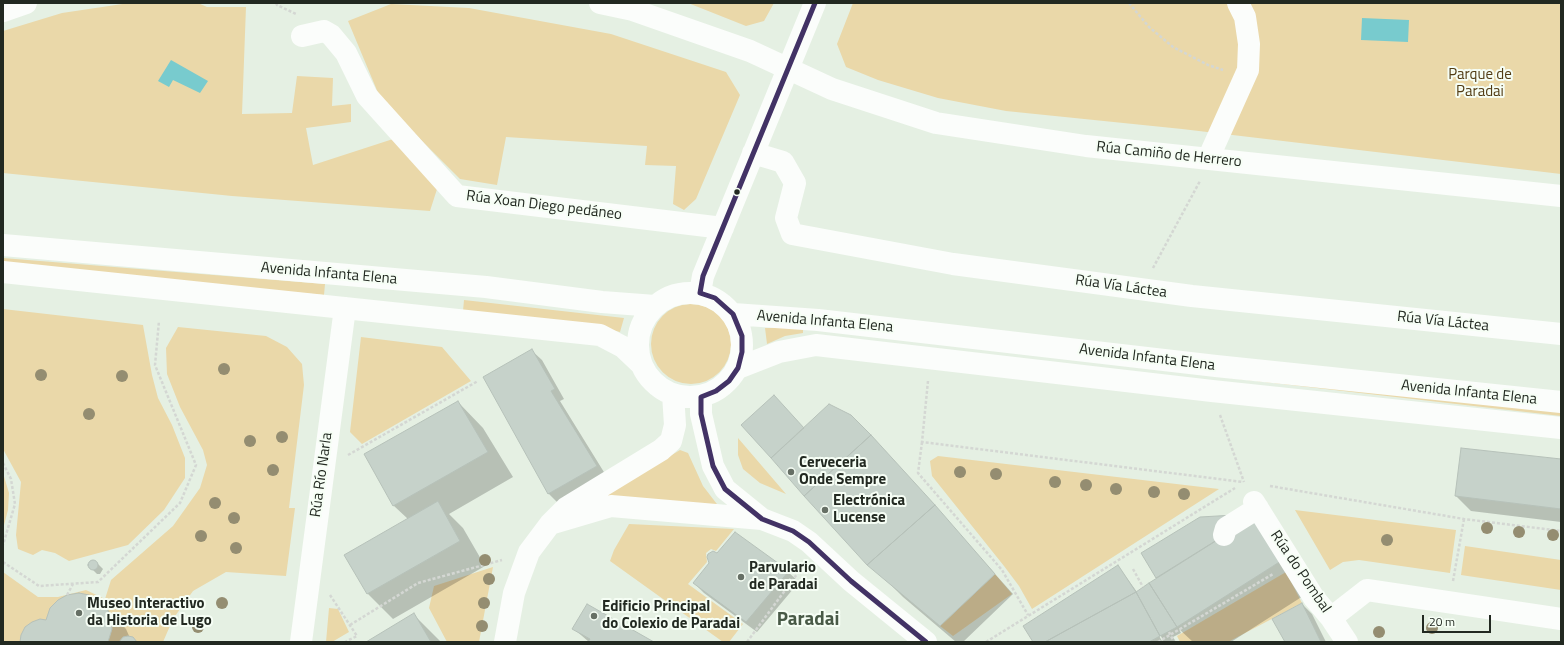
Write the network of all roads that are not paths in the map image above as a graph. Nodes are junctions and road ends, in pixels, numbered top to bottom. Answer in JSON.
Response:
{"nodes":[{"id":1,"x":26,"y":3,"type":"edge"},
{"id":2,"x":600,"y":3,"type":"edge"},
{"id":3,"x":815,"y":3,"type":"edge"},
{"id":4,"x":1238,"y":3,"type":"edge"},
{"id":5,"x":3,"y":11,"type":"edge"},
{"id":6,"x":302,"y":36,"type":"dead end"},
{"id":7,"x":788,"y":68,"type":"junction"},
{"id":8,"x":753,"y":153,"type":"junction"},
{"id":9,"x":1205,"y":168,"type":"junction"},
{"id":10,"x":1561,"y":196,"type":"edge"},
{"id":11,"x":723,"y":228,"type":"junction"},
{"id":12,"x":3,"y":245,"type":"edge"},
{"id":13,"x":3,"y":272,"type":"edge"},
{"id":14,"x":700,"y":293,"type":"junction"},
{"id":15,"x":655,"y":306,"type":"junction"},
{"id":16,"x":345,"y":308,"type":"junction"},
{"id":17,"x":733,"y":314,"type":"junction"},
{"id":18,"x":1561,"y":334,"type":"edge"},
{"id":19,"x":642,"y":365,"type":"junction"},
{"id":20,"x":738,"y":368,"type":"junction"},
{"id":21,"x":673,"y":394,"type":"junction"},
{"id":22,"x":701,"y":397,"type":"junction"},
{"id":23,"x":1561,"y":402,"type":"edge"},
{"id":24,"x":1561,"y":428,"type":"edge"},
{"id":25,"x":762,"y":519,"type":"junction"},
{"id":26,"x":550,"y":524,"type":"junction"},
{"id":27,"x":1224,"y":535,"type":"dead end"},
{"id":28,"x":1331,"y":618,"type":"junction"},
{"id":29,"x":1561,"y":619,"type":"edge"},
{"id":30,"x":301,"y":642,"type":"edge"},
{"id":31,"x":505,"y":642,"type":"edge"},
{"id":32,"x":926,"y":642,"type":"edge"},
{"id":33,"x":1347,"y":642,"type":"edge"}],
"edges":[{"from":1,"to":5,"type":"street"},
{"from":2,"to":7,"type":"street"},
{"from":3,"to":7,"type":"street"},
{"from":4,"to":9,"type":"street"},
{"from":6,"to":11,"type":"street","name":"Rúa Xoan Diego pedáneo"},
{"from":7,"to":8,"type":"street"},
{"from":7,"to":9,"type":"street","name":"Rúa Camiño de Herrero"},
{"from":8,"to":11,"type":"street"},
{"from":8,"to":18,"type":"street","name":"Rúa Vía Láctea"},
{"from":9,"to":10,"type":"street","name":"Rúa Camiño de Herrero"},
{"from":11,"to":14,"type":"street"},
{"from":12,"to":15,"type":"street","name":"Avenida Infanta Elena"},
{"from":13,"to":16,"type":"street","name":"Avenida Infanta Elena"},
{"from":14,"to":15,"type":"street"},
{"from":14,"to":17,"type":"street"},
{"from":15,"to":19,"type":"street"},
{"from":16,"to":19,"type":"street","name":"Avenida Infanta Elena"},
{"from":16,"to":30,"type":"street","name":"Rúa Río Narla"},
{"from":17,"to":20,"type":"street"},
{"from":17,"to":23,"type":"street","name":"Avenida Infanta Elena"},
{"from":19,"to":21,"type":"street"},
{"from":20,"to":22,"type":"street"},
{"from":20,"to":24,"type":"street","name":"Avenida Infanta Elena"},
{"from":21,"to":22,"type":"street"},
{"from":21,"to":26,"type":"street"},
{"from":22,"to":25,"type":"street"},
{"from":25,"to":26,"type":"street"},
{"from":25,"to":32,"type":"street"},
{"from":26,"to":31,"type":"street"},
{"from":27,"to":28,"type":"street","name":"Rúa do Pombal"},
{"from":28,"to":29,"type":"street"},
{"from":28,"to":33,"type":"street","name":"Rúa do Pombal"}]}
